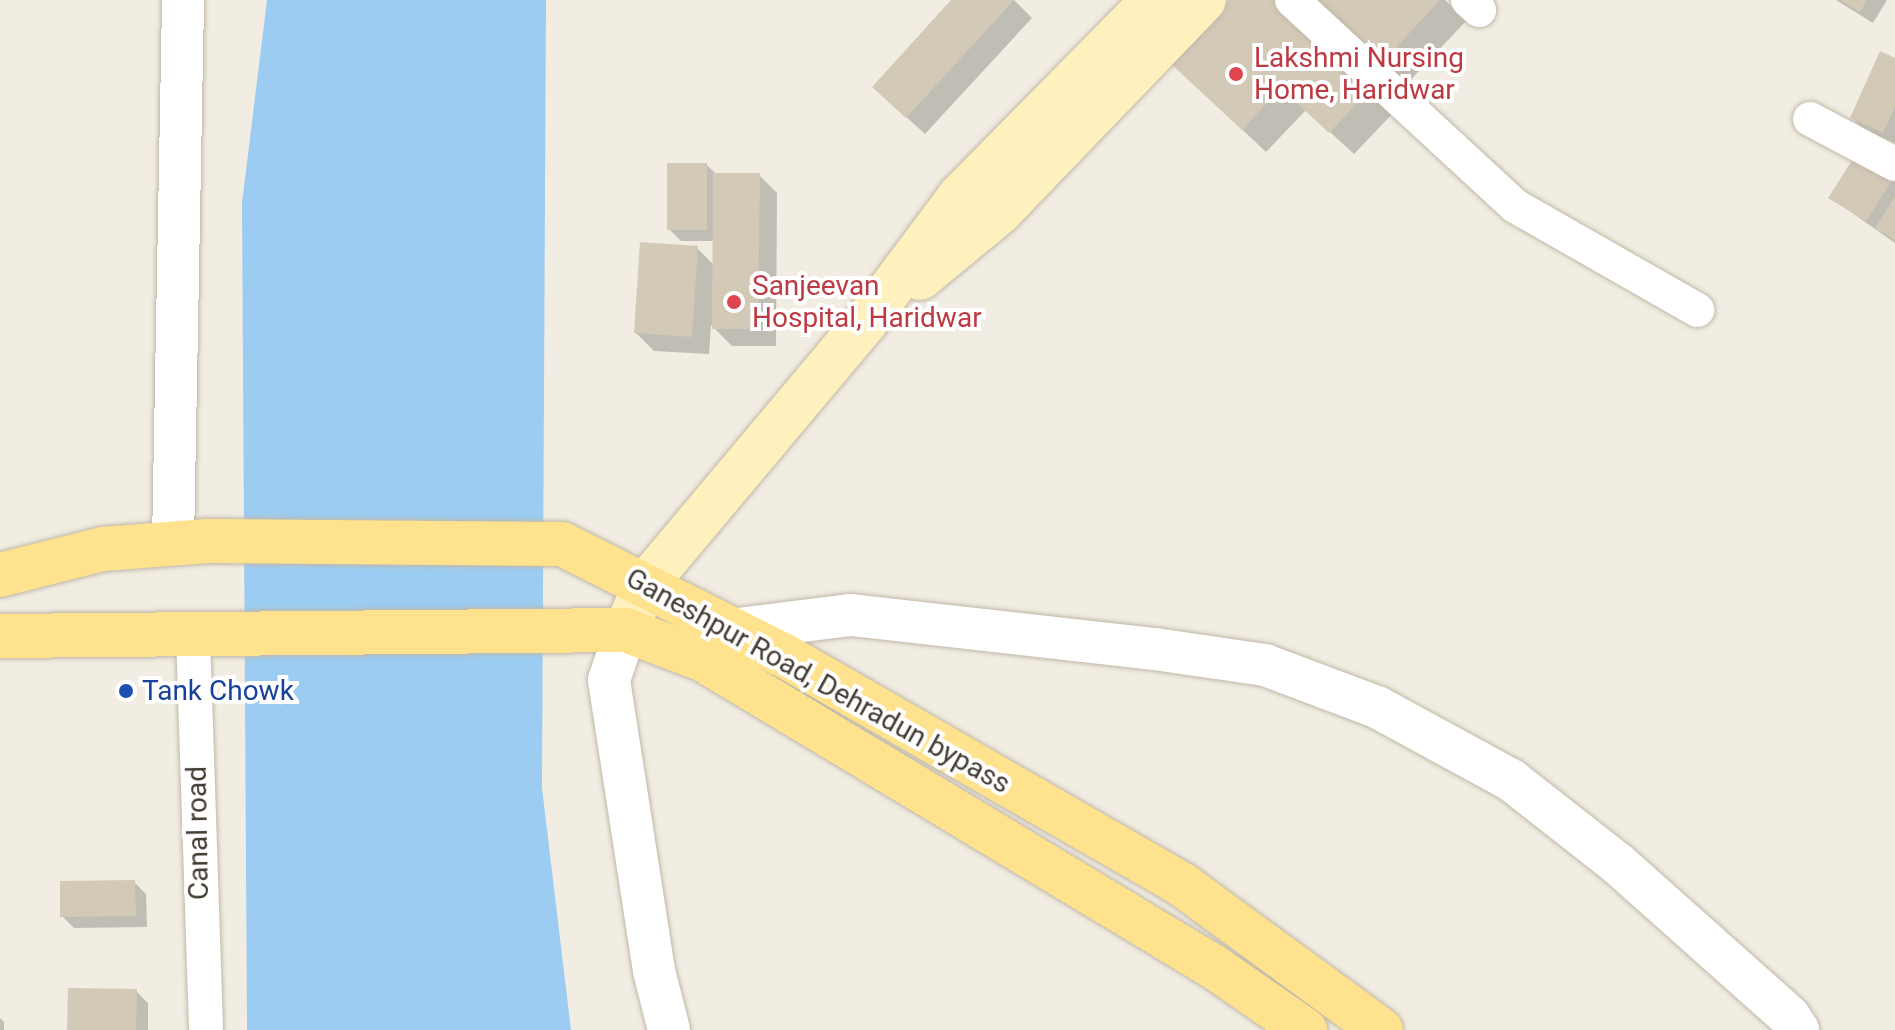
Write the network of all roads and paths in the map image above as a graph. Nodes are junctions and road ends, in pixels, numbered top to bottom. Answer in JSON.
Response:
{"nodes":[{"id":1,"x":183,"y":0,"type":"edge"},
{"id":2,"x":1153,"y":0,"type":"edge"},
{"id":3,"x":1204,"y":0,"type":"edge"},
{"id":4,"x":1292,"y":0,"type":"edge"},
{"id":5,"x":1810,"y":119,"type":"dead end"},
{"id":6,"x":1895,"y":164,"type":"edge"},
{"id":7,"x":1697,"y":310,"type":"dead end"},
{"id":8,"x":865,"y":323,"type":"junction"},
{"id":9,"x":190,"y":542,"type":"junction"},
{"id":10,"x":0,"y":575,"type":"edge"},
{"id":11,"x":645,"y":585,"type":"junction"},
{"id":12,"x":626,"y":630,"type":"junction"},
{"id":13,"x":730,"y":630,"type":"junction"},
{"id":14,"x":0,"y":636,"type":"edge"},
{"id":15,"x":209,"y":636,"type":"junction"},
{"id":16,"x":206,"y":1030,"type":"edge"},
{"id":17,"x":669,"y":1030,"type":"edge"},
{"id":18,"x":1305,"y":1030,"type":"edge"},
{"id":19,"x":1381,"y":1030,"type":"edge"},
{"id":20,"x":1798,"y":1030,"type":"edge"}],
"edges":[{"from":1,"to":9,"type":"street"},
{"from":2,"to":8,"type":"main road"},
{"from":3,"to":8,"type":"main road"},
{"from":4,"to":7,"type":"street"},
{"from":5,"to":6,"type":"street"},
{"from":8,"to":11,"type":"main road"},
{"from":9,"to":10,"type":"main road","name":"Ganeshpur Road, Dehradun bypass"},
{"from":9,"to":11,"type":"main road","name":"Ganeshpur Road, Dehradun bypass"},
{"from":11,"to":12,"type":"main road"},
{"from":11,"to":13,"type":"main road","name":"Ganeshpur Road, Dehradun bypass"},
{"from":12,"to":15,"type":"main road"},
{"from":12,"to":17,"type":"street"},
{"from":12,"to":18,"type":"main road"},
{"from":13,"to":19,"type":"main road","name":"Ganeshpur Road, Dehradun bypass"},
{"from":13,"to":20,"type":"street"},
{"from":14,"to":15,"type":"main road"},
{"from":15,"to":16,"type":"street","name":"Canal road"}]}
